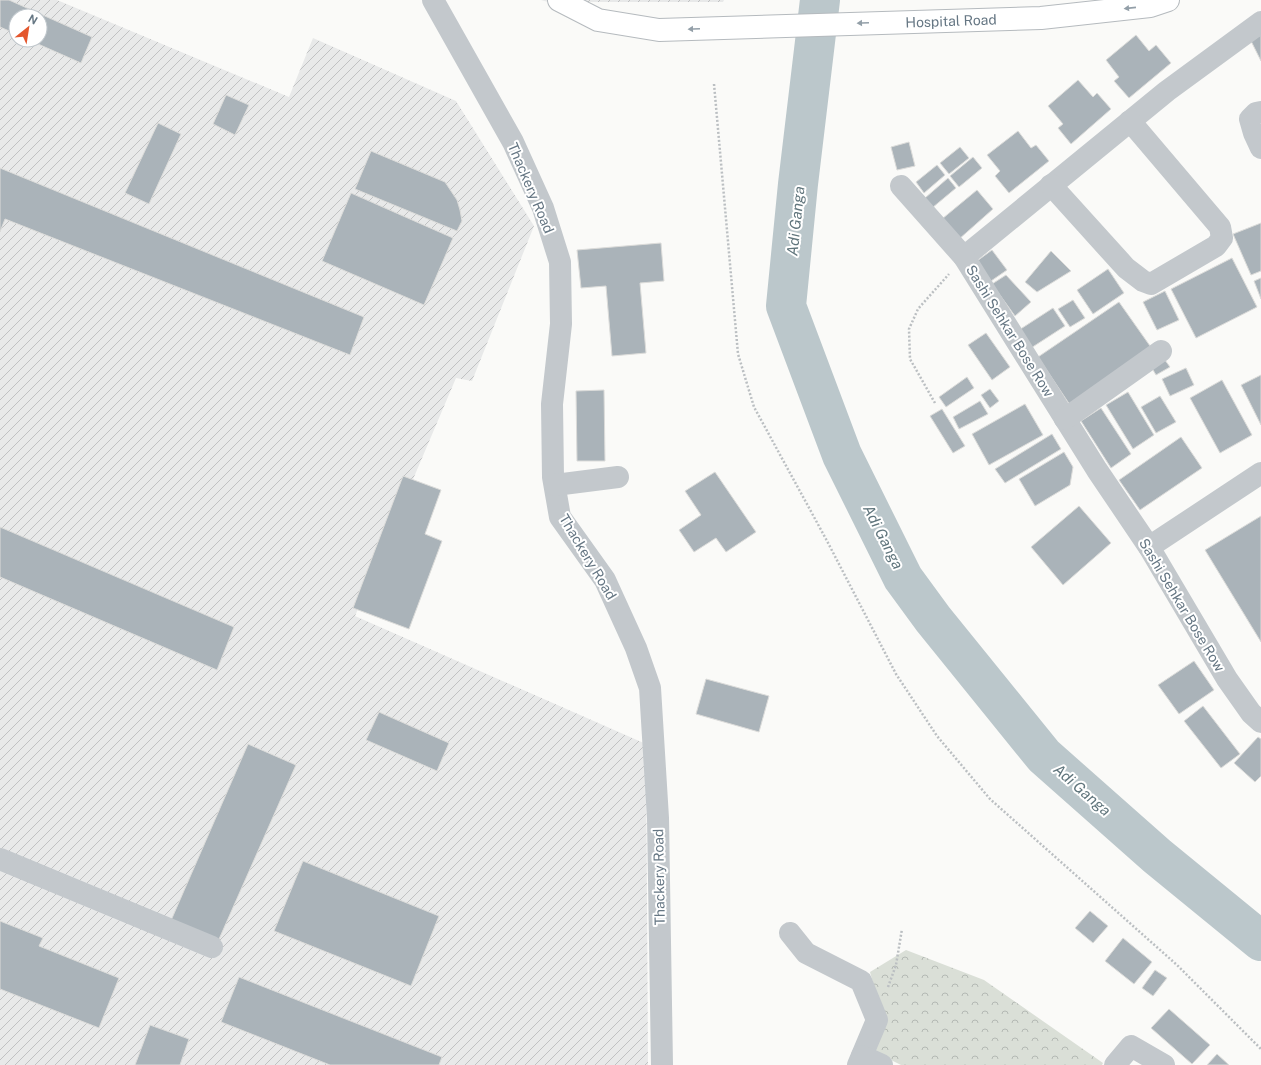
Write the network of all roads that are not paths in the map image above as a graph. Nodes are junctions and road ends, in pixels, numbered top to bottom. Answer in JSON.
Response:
{"nodes":[{"id":1,"x":434,"y":0,"type":"edge"},
{"id":2,"x":559,"y":0,"type":"edge"},
{"id":3,"x":1168,"y":0,"type":"edge"},
{"id":4,"x":1261,"y":22,"type":"edge"},
{"id":5,"x":1261,"y":112,"type":"edge"},
{"id":6,"x":1130,"y":121,"type":"junction"},
{"id":7,"x":1261,"y":148,"type":"edge"},
{"id":8,"x":1051,"y":185,"type":"junction"},
{"id":9,"x":901,"y":186,"type":"dead end"},
{"id":10,"x":964,"y":257,"type":"junction"},
{"id":11,"x":1161,"y":351,"type":"dead end"},
{"id":12,"x":1065,"y":419,"type":"junction"},
{"id":13,"x":1261,"y":473,"type":"edge"},
{"id":14,"x":618,"y":477,"type":"dead end"},
{"id":15,"x":555,"y":485,"type":"junction"},
{"id":16,"x":1149,"y":547,"type":"junction"},
{"id":17,"x":1261,"y":722,"type":"edge"},
{"id":18,"x":0,"y":859,"type":"edge"},
{"id":19,"x":790,"y":933,"type":"dead end"},
{"id":20,"x":212,"y":947,"type":"dead end"},
{"id":21,"x":860,"y":1061,"type":"edge"},
{"id":22,"x":662,"y":1065,"type":"edge"},
{"id":23,"x":882,"y":1065,"type":"edge"},
{"id":24,"x":1115,"y":1065,"type":"edge"},
{"id":25,"x":1164,"y":1065,"type":"edge"}],
"edges":[{"from":1,"to":15,"type":"street","name":"Thackery Road"},
{"from":3,"to":2,"type":"main road","name":"Hospital Road","one_way":true},
{"from":4,"to":6,"type":"street","name":"Sashi Sehkar Bose Row"},
{"from":5,"to":7,"type":"street"},
{"from":6,"to":8,"type":"street","name":"Sashi Sehkar Bose Row"},
{"from":6,"to":8,"type":"street"},
{"from":8,"to":10,"type":"street","name":"Sashi Sehkar Bose Row"},
{"from":9,"to":10,"type":"street"},
{"from":10,"to":12,"type":"street","name":"Sashi Sehkar Bose Row"},
{"from":11,"to":12,"type":"street"},
{"from":12,"to":16,"type":"street","name":"Sashi Sehkar Bose Row"},
{"from":13,"to":16,"type":"street"},
{"from":14,"to":15,"type":"street"},
{"from":15,"to":22,"type":"street","name":"Thackery Road"},
{"from":16,"to":17,"type":"street","name":"Sashi Sehkar Bose Row"},
{"from":18,"to":20,"type":"street"},
{"from":19,"to":21,"type":"street"},
{"from":21,"to":23,"type":"street"},
{"from":24,"to":25,"type":"street"}]}
